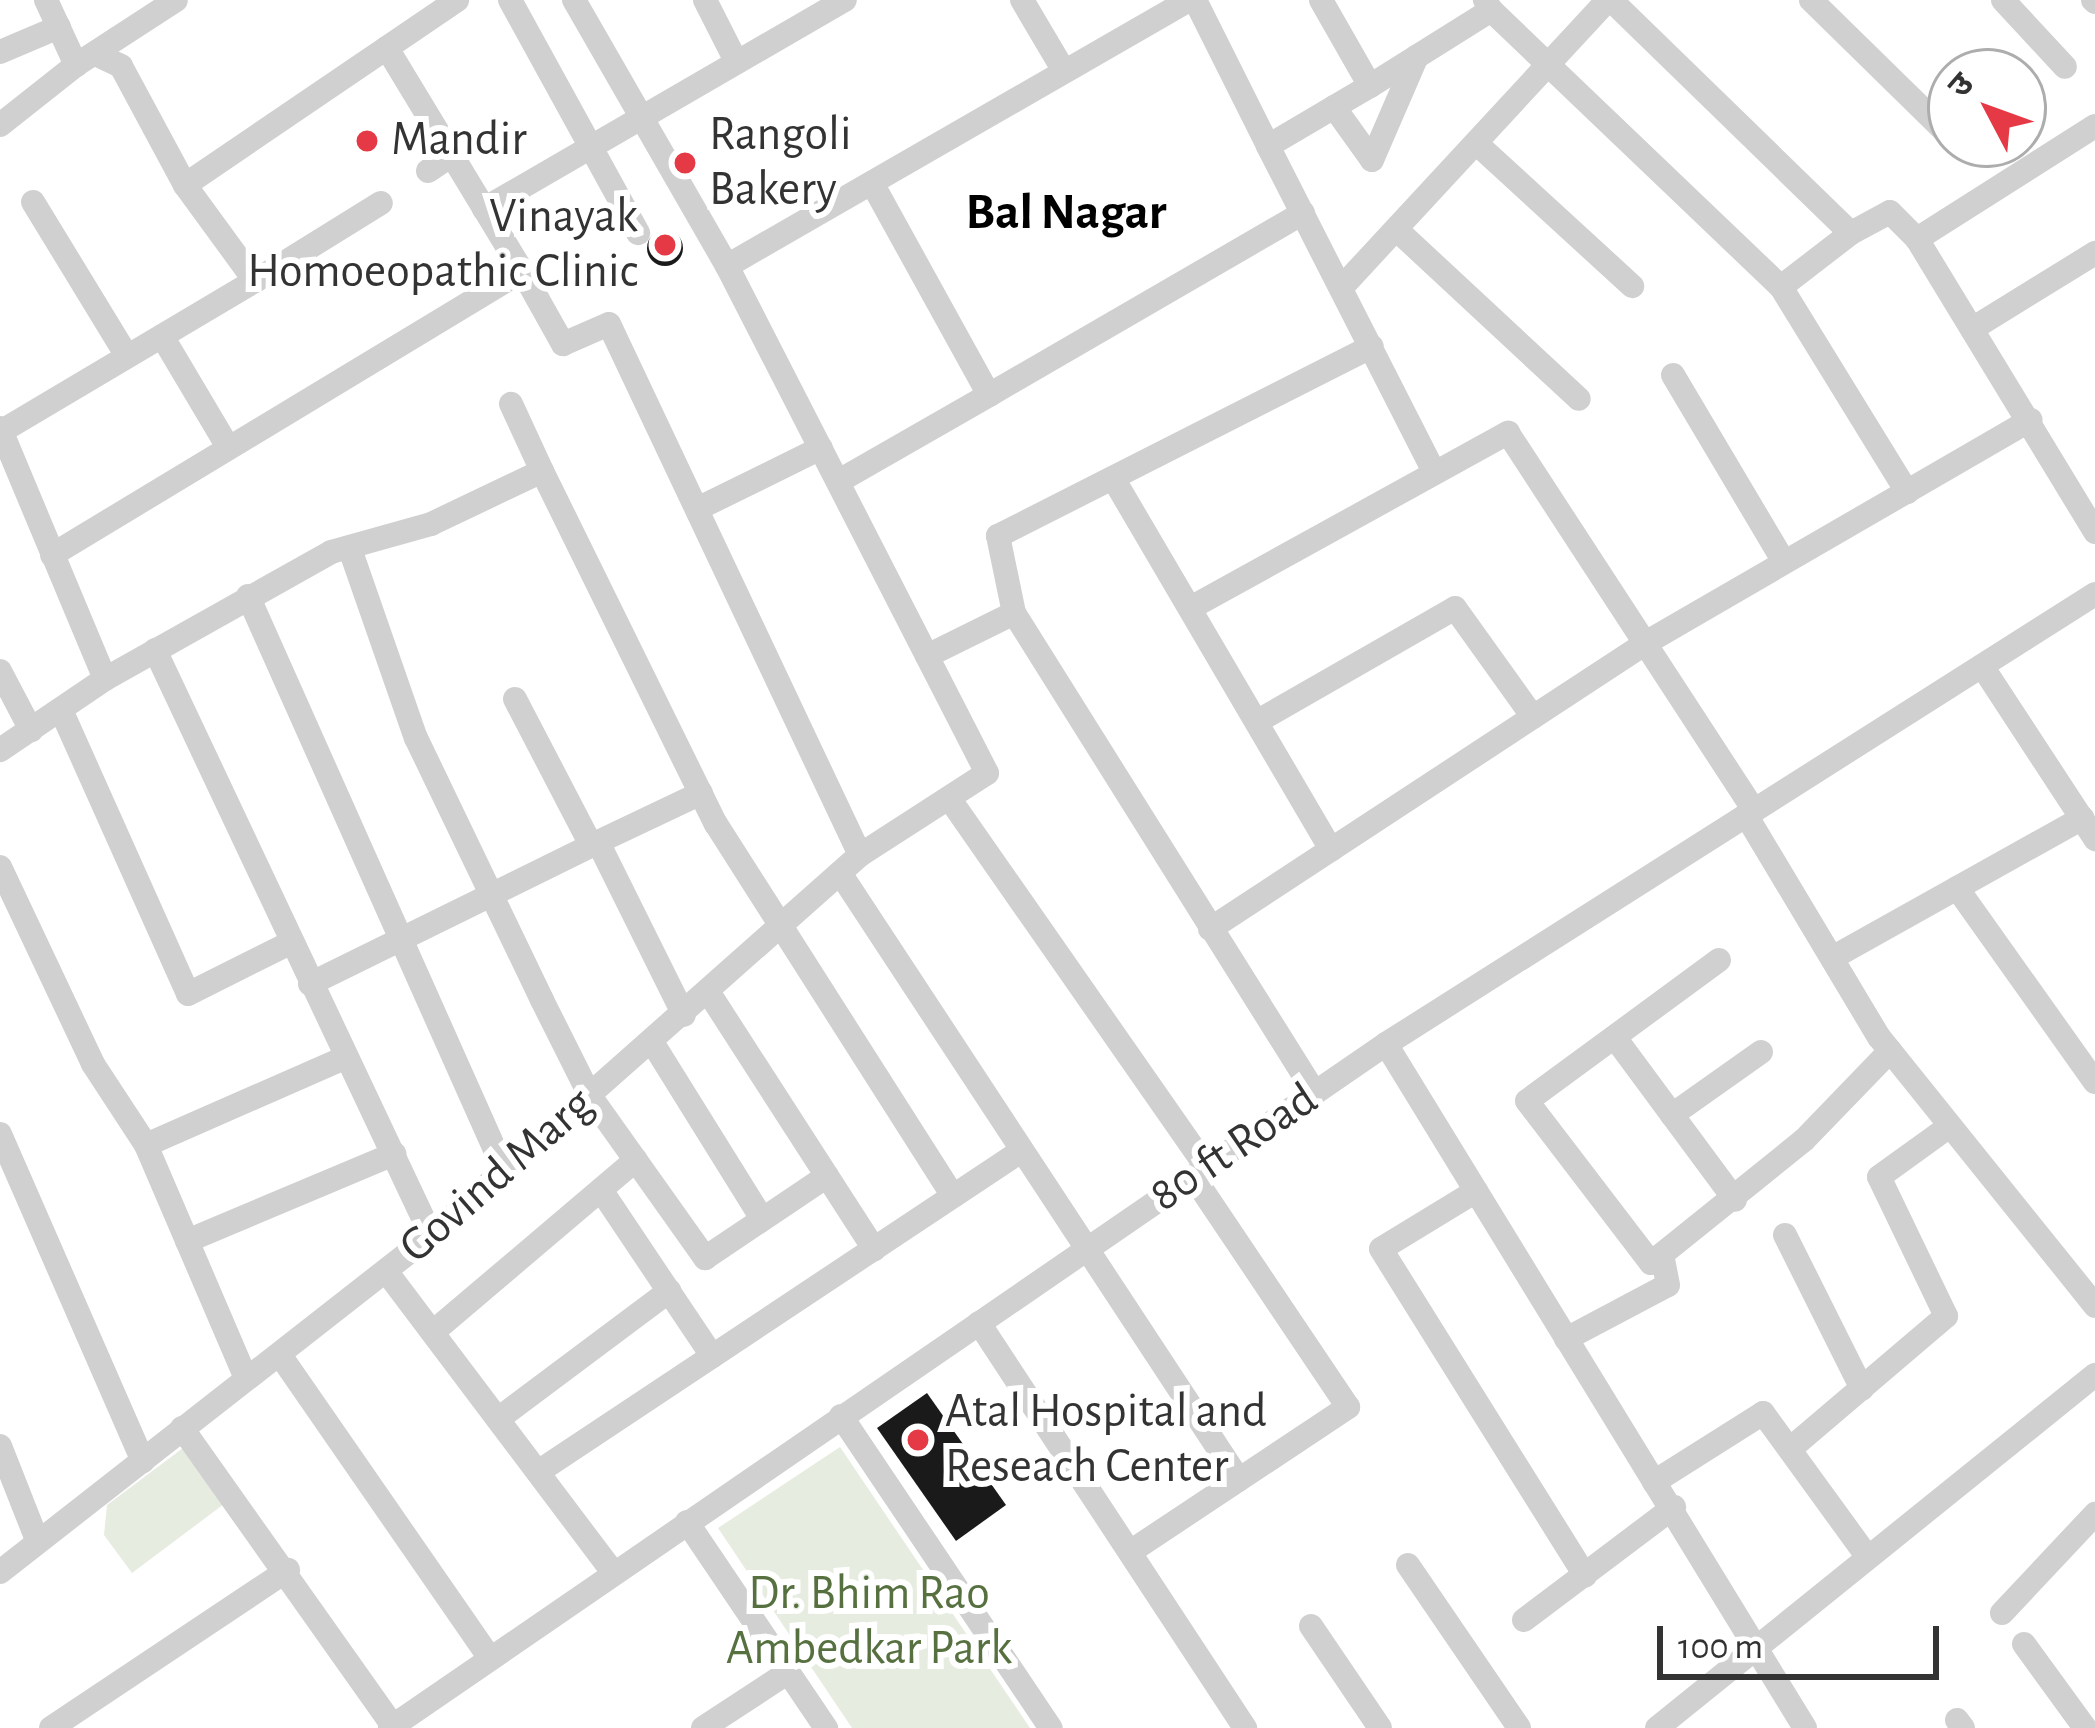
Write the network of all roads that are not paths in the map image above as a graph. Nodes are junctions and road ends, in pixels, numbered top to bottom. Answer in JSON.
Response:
{"nodes":[{"id":1,"x":46,"y":0,"type":"edge"},
{"id":2,"x":176,"y":0,"type":"edge"},
{"id":3,"x":458,"y":0,"type":"edge"},
{"id":4,"x":510,"y":0,"type":"edge"},
{"id":5,"x":574,"y":0,"type":"edge"},
{"id":6,"x":705,"y":0,"type":"edge"},
{"id":7,"x":845,"y":0,"type":"edge"},
{"id":8,"x":1022,"y":0,"type":"edge"},
{"id":9,"x":1192,"y":0,"type":"edge"},
{"id":10,"x":1322,"y":0,"type":"edge"},
{"id":11,"x":1609,"y":0,"type":"edge"},
{"id":12,"x":1811,"y":0,"type":"edge"},
{"id":13,"x":2003,"y":0,"type":"edge"},
{"id":14,"x":1488,"y":5,"type":"edge"},
{"id":15,"x":59,"y":27,"type":"junction"},
{"id":16,"x":387,"y":48,"type":"junction"},
{"id":17,"x":0,"y":52,"type":"edge"},
{"id":18,"x":1417,"y":56,"type":"junction"},
{"id":19,"x":85,"y":60,"type":"junction"},
{"id":20,"x":736,"y":61,"type":"junction"},
{"id":21,"x":1550,"y":67,"type":"junction"},
{"id":22,"x":2065,"y":67,"type":"dead end"},
{"id":23,"x":1064,"y":71,"type":"junction"},
{"id":24,"x":1370,"y":86,"type":"junction"},
{"id":25,"x":1334,"y":107,"type":"junction"},
{"id":26,"x":1927,"y":114,"type":"edge"},
{"id":27,"x":640,"y":115,"type":"junction"},
{"id":28,"x":0,"y":125,"type":"edge"},
{"id":29,"x":2095,"y":126,"type":"edge"},
{"id":30,"x":1476,"y":143,"type":"junction"},
{"id":31,"x":590,"y":145,"type":"junction"},
{"id":32,"x":1268,"y":146,"type":"junction"},
{"id":33,"x":452,"y":155,"type":"junction"},
{"id":34,"x":428,"y":171,"type":"dead end"},
{"id":35,"x":872,"y":183,"type":"junction"},
{"id":36,"x":185,"y":185,"type":"junction"},
{"id":37,"x":32,"y":202,"type":"dead end"},
{"id":38,"x":381,"y":202,"type":"dead end"},
{"id":39,"x":484,"y":209,"type":"junction"},
{"id":40,"x":1304,"y":213,"type":"junction"},
{"id":41,"x":1397,"y":230,"type":"junction"},
{"id":42,"x":638,"y":232,"type":"dead end"},
{"id":43,"x":1851,"y":232,"type":"junction"},
{"id":44,"x":1918,"y":238,"type":"junction"},
{"id":45,"x":2095,"y":253,"type":"edge"},
{"id":46,"x":727,"y":266,"type":"junction"},
{"id":47,"x":522,"y":271,"type":"junction"},
{"id":48,"x":255,"y":280,"type":"junction"},
{"id":49,"x":1632,"y":286,"type":"dead end"},
{"id":50,"x":1342,"y":287,"type":"junction"},
{"id":51,"x":1780,"y":287,"type":"junction"},
{"id":52,"x":1972,"y":329,"type":"junction"},
{"id":53,"x":163,"y":336,"type":"junction"},
{"id":54,"x":1372,"y":346,"type":"junction"},
{"id":55,"x":127,"y":356,"type":"junction"},
{"id":56,"x":1673,"y":375,"type":"dead end"},
{"id":57,"x":989,"y":395,"type":"junction"},
{"id":58,"x":1579,"y":399,"type":"dead end"},
{"id":59,"x":512,"y":404,"type":"dead end"},
{"id":60,"x":2031,"y":420,"type":"junction"},
{"id":61,"x":1,"y":429,"type":"edge"},
{"id":62,"x":228,"y":447,"type":"junction"},
{"id":63,"x":821,"y":448,"type":"junction"},
{"id":64,"x":542,"y":471,"type":"junction"},
{"id":65,"x":1434,"y":472,"type":"junction"},
{"id":66,"x":1113,"y":478,"type":"junction"},
{"id":67,"x":839,"y":482,"type":"junction"},
{"id":68,"x":1907,"y":491,"type":"junction"},
{"id":69,"x":697,"y":509,"type":"junction"},
{"id":70,"x":2095,"y":532,"type":"edge"},
{"id":71,"x":350,"y":549,"type":"junction"},
{"id":72,"x":52,"y":555,"type":"junction"},
{"id":73,"x":1784,"y":562,"type":"junction"},
{"id":74,"x":2095,"y":594,"type":"edge"},
{"id":75,"x":248,"y":596,"type":"junction"},
{"id":76,"x":1194,"y":606,"type":"junction"},
{"id":77,"x":1014,"y":613,"type":"junction"},
{"id":78,"x":1649,"y":641,"type":"junction"},
{"id":79,"x":155,"y":650,"type":"junction"},
{"id":80,"x":927,"y":656,"type":"junction"},
{"id":81,"x":1982,"y":666,"type":"junction"},
{"id":82,"x":0,"y":671,"type":"edge"},
{"id":83,"x":105,"y":679,"type":"junction"},
{"id":84,"x":515,"y":699,"type":"dead end"},
{"id":85,"x":61,"y":710,"type":"junction"},
{"id":86,"x":1533,"y":717,"type":"junction"},
{"id":87,"x":1258,"y":721,"type":"junction"},
{"id":88,"x":31,"y":730,"type":"junction"},
{"id":89,"x":0,"y":750,"type":"edge"},
{"id":90,"x":701,"y":793,"type":"junction"},
{"id":91,"x":949,"y":798,"type":"junction"},
{"id":92,"x":1750,"y":813,"type":"junction"},
{"id":93,"x":2088,"y":829,"type":"edge"},
{"id":94,"x":594,"y":844,"type":"junction"},
{"id":95,"x":1330,"y":850,"type":"junction"},
{"id":96,"x":860,"y":855,"type":"junction"},
{"id":97,"x":0,"y":867,"type":"edge"},
{"id":98,"x":840,"y":873,"type":"junction"},
{"id":99,"x":1957,"y":888,"type":"junction"},
{"id":100,"x":493,"y":899,"type":"junction"},
{"id":101,"x":1210,"y":929,"type":"junction"},
{"id":102,"x":779,"y":930,"type":"junction"},
{"id":103,"x":399,"y":942,"type":"junction"},
{"id":104,"x":290,"y":944,"type":"junction"},
{"id":105,"x":1832,"y":958,"type":"junction"},
{"id":106,"x":1719,"y":961,"type":"dead end"},
{"id":107,"x":310,"y":984,"type":"junction"},
{"id":108,"x":709,"y":993,"type":"junction"},
{"id":109,"x":685,"y":1015,"type":"junction"},
{"id":110,"x":1616,"y":1039,"type":"junction"},
{"id":111,"x":652,"y":1042,"type":"junction"},
{"id":112,"x":1386,"y":1044,"type":"junction"},
{"id":113,"x":1890,"y":1051,"type":"junction"},
{"id":114,"x":1761,"y":1052,"type":"dead end"},
{"id":115,"x":346,"y":1057,"type":"junction"},
{"id":116,"x":2095,"y":1082,"type":"edge"},
{"id":117,"x":1315,"y":1093,"type":"junction"},
{"id":118,"x":590,"y":1096,"type":"junction"},
{"id":119,"x":1672,"y":1115,"type":"junction"},
{"id":120,"x":1947,"y":1128,"type":"junction"},
{"id":121,"x":0,"y":1135,"type":"edge"},
{"id":122,"x":146,"y":1145,"type":"junction"},
{"id":123,"x":1018,"y":1153,"type":"junction"},
{"id":124,"x":394,"y":1154,"type":"junction"},
{"id":125,"x":637,"y":1160,"type":"junction"},
{"id":126,"x":504,"y":1170,"type":"junction"},
{"id":127,"x":1200,"y":1172,"type":"junction"},
{"id":128,"x":827,"y":1176,"type":"junction"},
{"id":129,"x":601,"y":1190,"type":"junction"},
{"id":130,"x":1476,"y":1192,"type":"junction"},
{"id":131,"x":953,"y":1196,"type":"junction"},
{"id":132,"x":1735,"y":1200,"type":"junction"},
{"id":133,"x":762,"y":1219,"type":"junction"},
{"id":134,"x":1785,"y":1234,"type":"dead end"},
{"id":135,"x":431,"y":1235,"type":"junction"},
{"id":136,"x":187,"y":1241,"type":"junction"},
{"id":137,"x":874,"y":1249,"type":"junction"},
{"id":138,"x":1084,"y":1250,"type":"junction"},
{"id":139,"x":1662,"y":1255,"type":"junction"},
{"id":140,"x":386,"y":1270,"type":"junction"},
{"id":141,"x":669,"y":1291,"type":"junction"},
{"id":142,"x":2095,"y":1306,"type":"edge"},
{"id":143,"x":979,"y":1323,"type":"junction"},
{"id":144,"x":433,"y":1332,"type":"junction"},
{"id":145,"x":1566,"y":1339,"type":"junction"},
{"id":146,"x":280,"y":1355,"type":"junction"},
{"id":147,"x":712,"y":1356,"type":"junction"},
{"id":148,"x":2095,"y":1375,"type":"edge"},
{"id":149,"x":246,"y":1378,"type":"junction"},
{"id":150,"x":1862,"y":1389,"type":"junction"},
{"id":151,"x":841,"y":1416,"type":"junction"},
{"id":152,"x":498,"y":1419,"type":"junction"},
{"id":153,"x":182,"y":1429,"type":"junction"},
{"id":154,"x":0,"y":1446,"type":"edge"},
{"id":155,"x":1790,"y":1449,"type":"junction"},
{"id":156,"x":142,"y":1461,"type":"junction"},
{"id":157,"x":538,"y":1472,"type":"junction"},
{"id":158,"x":1238,"y":1480,"type":"junction"},
{"id":159,"x":1654,"y":1482,"type":"junction"},
{"id":160,"x":1674,"y":1507,"type":"junction"},
{"id":161,"x":2095,"y":1514,"type":"edge"},
{"id":162,"x":687,"y":1522,"type":"junction"},
{"id":163,"x":37,"y":1540,"type":"junction"},
{"id":164,"x":1130,"y":1552,"type":"junction"},
{"id":165,"x":1868,"y":1556,"type":"junction"},
{"id":166,"x":1408,"y":1565,"type":"dead end"},
{"id":167,"x":288,"y":1570,"type":"junction"},
{"id":168,"x":0,"y":1572,"type":"edge"},
{"id":169,"x":614,"y":1572,"type":"junction"},
{"id":170,"x":1585,"y":1576,"type":"junction"},
{"id":171,"x":2002,"y":1613,"type":"dead end"},
{"id":172,"x":1524,"y":1620,"type":"dead end"},
{"id":173,"x":1311,"y":1626,"type":"dead end"},
{"id":174,"x":2024,"y":1644,"type":"dead end"},
{"id":175,"x":1755,"y":1649,"type":"junction"},
{"id":176,"x":490,"y":1658,"type":"junction"},
{"id":177,"x":787,"y":1673,"type":"junction"},
{"id":178,"x":391,"y":1727,"type":"edge"},
{"id":179,"x":52,"y":1728,"type":"edge"},
{"id":180,"x":704,"y":1728,"type":"edge"},
{"id":181,"x":826,"y":1728,"type":"edge"},
{"id":182,"x":1051,"y":1728,"type":"edge"},
{"id":183,"x":1245,"y":1728,"type":"edge"},
{"id":184,"x":1380,"y":1728,"type":"edge"},
{"id":185,"x":1519,"y":1728,"type":"edge"},
{"id":186,"x":1657,"y":1728,"type":"edge"},
{"id":187,"x":1804,"y":1728,"type":"edge"},
{"id":188,"x":2085,"y":1728,"type":"edge"}],
"edges":[{"from":1,"to":15,"type":"street"},
{"from":2,"to":19,"type":"street"},
{"from":3,"to":16,"type":"street"},
{"from":4,"to":31,"type":"street"},
{"from":5,"to":27,"type":"street"},
{"from":6,"to":20,"type":"street"},
{"from":7,"to":20,"type":"street"},
{"from":8,"to":23,"type":"street"},
{"from":9,"to":23,"type":"street"},
{"from":9,"to":32,"type":"street"},
{"from":10,"to":24,"type":"street"},
{"from":11,"to":21,"type":"street"},
{"from":11,"to":43,"type":"street"},
{"from":12,"to":26,"type":"street"},
{"from":13,"to":22,"type":"street"},
{"from":14,"to":18,"type":"street"},
{"from":14,"to":21,"type":"street"},
{"from":15,"to":17,"type":"street"},
{"from":15,"to":19,"type":"street"},
{"from":16,"to":33,"type":"street"},
{"from":16,"to":36,"type":"street"},
{"from":18,"to":24,"type":"street"},
{"from":18,"to":25,"type":"street"},
{"from":19,"to":28,"type":"street"},
{"from":19,"to":36,"type":"street"},
{"from":20,"to":27,"type":"street"},
{"from":21,"to":30,"type":"street"},
{"from":21,"to":51,"type":"street"},
{"from":23,"to":35,"type":"street"},
{"from":24,"to":25,"type":"street"},
{"from":25,"to":32,"type":"street"},
{"from":27,"to":31,"type":"street"},
{"from":27,"to":46,"type":"street"},
{"from":29,"to":44,"type":"street"},
{"from":30,"to":41,"type":"street"},
{"from":30,"to":49,"type":"street"},
{"from":31,"to":39,"type":"street"},
{"from":31,"to":42,"type":"street"},
{"from":32,"to":40,"type":"street"},
{"from":33,"to":34,"type":"street"},
{"from":33,"to":39,"type":"street"},
{"from":35,"to":46,"type":"street"},
{"from":35,"to":57,"type":"street"},
{"from":36,"to":48,"type":"street"},
{"from":37,"to":55,"type":"street"},
{"from":38,"to":48,"type":"street"},
{"from":39,"to":47,"type":"street"},
{"from":40,"to":50,"type":"street"},
{"from":40,"to":57,"type":"street"},
{"from":41,"to":50,"type":"street"},
{"from":41,"to":58,"type":"street"},
{"from":43,"to":44,"type":"street"},
{"from":43,"to":51,"type":"street"},
{"from":44,"to":52,"type":"street"},
{"from":45,"to":52,"type":"street"},
{"from":46,"to":63,"type":"street"},
{"from":47,"to":62,"type":"street"},
{"from":47,"to":69,"type":"street"},
{"from":48,"to":53,"type":"street"},
{"from":50,"to":54,"type":"street"},
{"from":51,"to":68,"type":"street"},
{"from":52,"to":60,"type":"street"},
{"from":53,"to":55,"type":"street"},
{"from":53,"to":62,"type":"street"},
{"from":54,"to":65,"type":"street"},
{"from":54,"to":66,"type":"street"},
{"from":55,"to":61,"type":"street"},
{"from":56,"to":73,"type":"street"},
{"from":57,"to":67,"type":"street"},
{"from":59,"to":64,"type":"street"},
{"from":60,"to":68,"type":"street"},
{"from":60,"to":70,"type":"street"},
{"from":61,"to":72,"type":"street"},
{"from":62,"to":72,"type":"street"},
{"from":63,"to":67,"type":"street"},
{"from":63,"to":69,"type":"street"},
{"from":64,"to":71,"type":"street"},
{"from":64,"to":90,"type":"street"},
{"from":65,"to":76,"type":"street"},
{"from":65,"to":78,"type":"street"},
{"from":66,"to":76,"type":"street"},
{"from":66,"to":77,"type":"street"},
{"from":67,"to":80,"type":"street"},
{"from":68,"to":73,"type":"street"},
{"from":69,"to":96,"type":"street"},
{"from":71,"to":75,"type":"street"},
{"from":71,"to":100,"type":"street"},
{"from":72,"to":83,"type":"street"},
{"from":73,"to":78,"type":"street"},
{"from":74,"to":81,"type":"street","name":"80 ft Road"},
{"from":75,"to":79,"type":"street"},
{"from":75,"to":103,"type":"street"},
{"from":76,"to":87,"type":"street"},
{"from":77,"to":80,"type":"street"},
{"from":77,"to":101,"type":"street"},
{"from":78,"to":86,"type":"street"},
{"from":78,"to":92,"type":"street"},
{"from":79,"to":83,"type":"street"},
{"from":79,"to":104,"type":"street"},
{"from":80,"to":91,"type":"street","name":"Govind Marg"},
{"from":81,"to":92,"type":"street","name":"80 ft Road"},
{"from":81,"to":93,"type":"street"},
{"from":82,"to":88,"type":"street"},
{"from":83,"to":85,"type":"street"},
{"from":84,"to":94,"type":"street"},
{"from":85,"to":88,"type":"street"},
{"from":85,"to":104,"type":"street"},
{"from":86,"to":87,"type":"street"},
{"from":86,"to":95,"type":"street"},
{"from":87,"to":95,"type":"street"},
{"from":88,"to":89,"type":"street"},
{"from":90,"to":94,"type":"street"},
{"from":90,"to":102,"type":"street"},
{"from":91,"to":96,"type":"street","name":"Govind Marg"},
{"from":91,"to":127,"type":"street"},
{"from":92,"to":105,"type":"street"},
{"from":92,"to":112,"type":"street","name":"80 ft Road"},
{"from":93,"to":99,"type":"street"},
{"from":94,"to":100,"type":"street"},
{"from":94,"to":109,"type":"street"},
{"from":95,"to":101,"type":"street"},
{"from":96,"to":98,"type":"street","name":"Govind Marg"},
{"from":97,"to":122,"type":"street"},
{"from":98,"to":102,"type":"street","name":"Govind Marg"},
{"from":98,"to":123,"type":"street"},
{"from":99,"to":105,"type":"street"},
{"from":99,"to":116,"type":"street"},
{"from":100,"to":103,"type":"street"},
{"from":100,"to":118,"type":"street"},
{"from":101,"to":117,"type":"street"},
{"from":102,"to":108,"type":"street","name":"Govind Marg"},
{"from":102,"to":131,"type":"street"},
{"from":103,"to":107,"type":"street"},
{"from":103,"to":126,"type":"street"},
{"from":104,"to":107,"type":"street"},
{"from":105,"to":113,"type":"street"},
{"from":106,"to":110,"type":"street"},
{"from":107,"to":115,"type":"street"},
{"from":108,"to":109,"type":"street","name":"Govind Marg"},
{"from":108,"to":128,"type":"street"},
{"from":109,"to":111,"type":"street","name":"Govind Marg"},
{"from":110,"to":119,"type":"street"},
{"from":110,"to":139,"type":"street"},
{"from":111,"to":118,"type":"street","name":"Govind Marg"},
{"from":111,"to":133,"type":"street"},
{"from":112,"to":117,"type":"street","name":"80 ft Road"},
{"from":112,"to":130,"type":"street"},
{"from":113,"to":120,"type":"street"},
{"from":113,"to":132,"type":"street"},
{"from":114,"to":119,"type":"street"},
{"from":115,"to":122,"type":"street"},
{"from":115,"to":124,"type":"street"},
{"from":117,"to":127,"type":"street","name":"80 ft Road"},
{"from":118,"to":125,"type":"street"},
{"from":118,"to":126,"type":"street","name":"Govind Marg"},
{"from":119,"to":132,"type":"street"},
{"from":120,"to":142,"type":"street"},
{"from":120,"to":150,"type":"street"},
{"from":121,"to":156,"type":"street"},
{"from":122,"to":136,"type":"street"},
{"from":123,"to":131,"type":"street"},
{"from":123,"to":138,"type":"street"},
{"from":124,"to":135,"type":"street"},
{"from":124,"to":136,"type":"street"},
{"from":125,"to":129,"type":"street"},
{"from":125,"to":133,"type":"street"},
{"from":126,"to":135,"type":"street","name":"Govind Marg"},
{"from":127,"to":138,"type":"street","name":"80 ft Road"},
{"from":127,"to":158,"type":"street"},
{"from":128,"to":133,"type":"street"},
{"from":128,"to":137,"type":"street"},
{"from":129,"to":141,"type":"street"},
{"from":129,"to":144,"type":"street"},
{"from":130,"to":145,"type":"street"},
{"from":130,"to":170,"type":"street"},
{"from":131,"to":137,"type":"street"},
{"from":132,"to":139,"type":"street"},
{"from":134,"to":150,"type":"street"},
{"from":135,"to":140,"type":"street","name":"Govind Marg"},
{"from":136,"to":149,"type":"street"},
{"from":137,"to":147,"type":"street"},
{"from":138,"to":143,"type":"street","name":"80 ft Road"},
{"from":138,"to":158,"type":"street"},
{"from":139,"to":145,"type":"street"},
{"from":140,"to":144,"type":"street"},
{"from":140,"to":146,"type":"street","name":"Govind Marg"},
{"from":141,"to":147,"type":"street"},
{"from":141,"to":152,"type":"street"},
{"from":143,"to":151,"type":"street","name":"80 ft Road"},
{"from":143,"to":164,"type":"street"},
{"from":144,"to":152,"type":"street"},
{"from":145,"to":159,"type":"street"},
{"from":146,"to":149,"type":"street","name":"Govind Marg"},
{"from":146,"to":176,"type":"street"},
{"from":147,"to":157,"type":"street"},
{"from":148,"to":165,"type":"street"},
{"from":149,"to":153,"type":"street","name":"Govind Marg"},
{"from":150,"to":155,"type":"street"},
{"from":151,"to":162,"type":"street","name":"80 ft Road"},
{"from":151,"to":182,"type":"street"},
{"from":152,"to":157,"type":"street"},
{"from":153,"to":156,"type":"street","name":"Govind Marg"},
{"from":153,"to":167,"type":"street"},
{"from":154,"to":163,"type":"street"},
{"from":155,"to":159,"type":"street"},
{"from":155,"to":165,"type":"street"},
{"from":156,"to":163,"type":"street","name":"Govind Marg"},
{"from":157,"to":169,"type":"street"},
{"from":158,"to":164,"type":"street"},
{"from":159,"to":160,"type":"street"},
{"from":160,"to":170,"type":"street"},
{"from":160,"to":175,"type":"street"},
{"from":161,"to":171,"type":"street"},
{"from":162,"to":169,"type":"street","name":"80 ft Road"},
{"from":162,"to":177,"type":"street"},
{"from":163,"to":168,"type":"street","name":"Govind Marg"},
{"from":164,"to":183,"type":"street"},
{"from":165,"to":175,"type":"street"},
{"from":166,"to":185,"type":"street"},
{"from":167,"to":178,"type":"street"},
{"from":167,"to":179,"type":"street"},
{"from":169,"to":176,"type":"street","name":"80 ft Road"},
{"from":170,"to":172,"type":"street"},
{"from":173,"to":184,"type":"street"},
{"from":174,"to":188,"type":"street"},
{"from":175,"to":186,"type":"street"},
{"from":175,"to":187,"type":"street"},
{"from":176,"to":178,"type":"street","name":"80 ft Road"},
{"from":177,"to":180,"type":"street"},
{"from":177,"to":181,"type":"street"}]}
